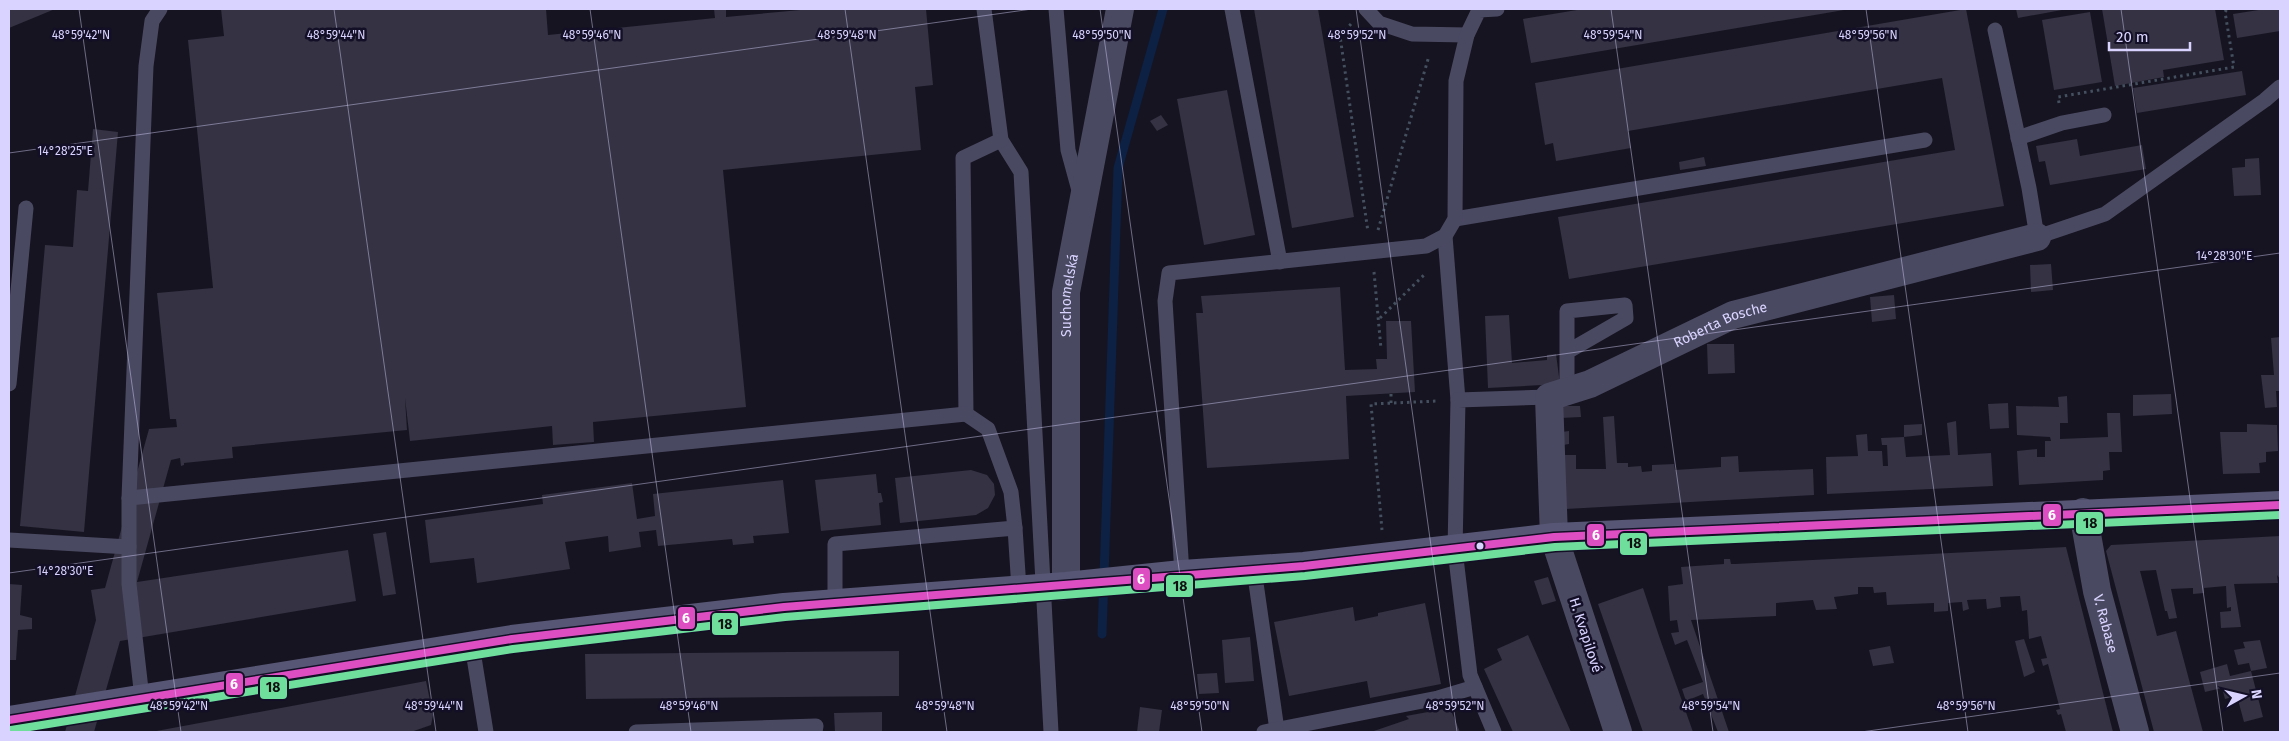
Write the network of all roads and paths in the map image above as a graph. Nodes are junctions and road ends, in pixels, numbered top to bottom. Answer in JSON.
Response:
{"nodes":[{"id":1,"x":160,"y":9,"type":"edge"},
{"id":2,"x":984,"y":9,"type":"edge"},
{"id":3,"x":1056,"y":9,"type":"edge"},
{"id":4,"x":1120,"y":9,"type":"edge"},
{"id":5,"x":1232,"y":9,"type":"edge"},
{"id":6,"x":1366,"y":9,"type":"edge"},
{"id":7,"x":1480,"y":9,"type":"edge"},
{"id":8,"x":1497,"y":9,"type":"edge"},
{"id":9,"x":2227,"y":9,"type":"edge"},
{"id":10,"x":1353,"y":22,"type":"dead end"},
{"id":11,"x":1995,"y":30,"type":"dead end"},
{"id":12,"x":1436,"y":34,"type":"junction"},
{"id":13,"x":1467,"y":35,"type":"junction"},
{"id":14,"x":2280,"y":87,"type":"edge"},
{"id":15,"x":2104,"y":115,"type":"dead end"},
{"id":16,"x":2062,"y":123,"type":"junction"},
{"id":17,"x":2018,"y":138,"type":"junction"},
{"id":18,"x":1000,"y":140,"type":"junction"},
{"id":19,"x":1925,"y":140,"type":"dead end"},
{"id":20,"x":1083,"y":205,"type":"junction"},
{"id":21,"x":26,"y":208,"type":"dead end"},
{"id":22,"x":1456,"y":219,"type":"junction"},
{"id":23,"x":1446,"y":236,"type":"junction"},
{"id":24,"x":2036,"y":237,"type":"junction"},
{"id":25,"x":1371,"y":252,"type":"junction"},
{"id":26,"x":1446,"y":253,"type":"junction"},
{"id":27,"x":1280,"y":262,"type":"junction"},
{"id":28,"x":1380,"y":318,"type":"junction"},
{"id":29,"x":1381,"y":348,"type":"dead end"},
{"id":30,"x":1567,"y":352,"type":"dead end"},
{"id":31,"x":9,"y":384,"type":"edge"},
{"id":32,"x":1391,"y":393,"type":"dead end"},
{"id":33,"x":1558,"y":394,"type":"junction"},
{"id":34,"x":1458,"y":400,"type":"junction"},
{"id":35,"x":1391,"y":403,"type":"junction"},
{"id":36,"x":966,"y":414,"type":"junction"},
{"id":37,"x":129,"y":498,"type":"junction"},
{"id":38,"x":2280,"y":505,"type":"edge"},
{"id":39,"x":2084,"y":512,"type":"junction"},
{"id":40,"x":1016,"y":528,"type":"junction"},
{"id":41,"x":1554,"y":537,"type":"junction"},
{"id":42,"x":1383,"y":538,"type":"dead end"},
{"id":43,"x":9,"y":540,"type":"edge"},
{"id":44,"x":129,"y":547,"type":"junction"},
{"id":45,"x":1455,"y":550,"type":"junction"},
{"id":46,"x":1254,"y":569,"type":"junction"},
{"id":47,"x":1182,"y":574,"type":"junction"},
{"id":48,"x":1066,"y":586,"type":"junction"},
{"id":49,"x":1019,"y":589,"type":"junction"},
{"id":50,"x":835,"y":603,"type":"junction"},
{"id":51,"x":472,"y":645,"type":"junction"},
{"id":52,"x":1475,"y":687,"type":"junction"},
{"id":53,"x":142,"y":698,"type":"junction"},
{"id":54,"x":9,"y":720,"type":"edge"},
{"id":55,"x":1271,"y":731,"type":"edge"},
{"id":56,"x":486,"y":732,"type":"edge"},
{"id":57,"x":636,"y":732,"type":"edge"},
{"id":58,"x":815,"y":732,"type":"edge"},
{"id":59,"x":1051,"y":732,"type":"edge"},
{"id":60,"x":1494,"y":732,"type":"edge"},
{"id":61,"x":1618,"y":732,"type":"edge"},
{"id":62,"x":2135,"y":732,"type":"edge"}],
"edges":[{"from":1,"to":37,"type":"lane"},
{"from":2,"to":18,"type":"lane"},
{"from":3,"to":20,"type":"lane"},
{"from":4,"to":20,"type":"street","name":"Suchomelská"},
{"from":5,"to":27,"type":"lane"},
{"from":6,"to":12,"type":"lane"},
{"from":7,"to":8,"type":"lane"},
{"from":7,"to":13,"type":"lane"},
{"from":9,"to":16,"type":"path"},
{"from":10,"to":25,"type":"path"},
{"from":11,"to":17,"type":"lane"},
{"from":12,"to":13,"type":"lane"},
{"from":12,"to":25,"type":"path"},
{"from":13,"to":22,"type":"lane"},
{"from":14,"to":24,"type":"lane"},
{"from":15,"to":16,"type":"lane"},
{"from":16,"to":17,"type":"lane"},
{"from":17,"to":24,"type":"lane"},
{"from":18,"to":36,"type":"lane"},
{"from":18,"to":59,"type":"lane"},
{"from":19,"to":22,"type":"lane"},
{"from":20,"to":48,"type":"street","name":"Suchomelská"},
{"from":21,"to":31,"type":"lane"},
{"from":22,"to":23,"type":"lane"},
{"from":23,"to":25,"type":"lane"},
{"from":23,"to":26,"type":"lane"},
{"from":24,"to":33,"type":"street","name":"Roberta Bosche"},
{"from":25,"to":27,"type":"lane"},
{"from":25,"to":28,"type":"path"},
{"from":26,"to":28,"type":"path"},
{"from":26,"to":34,"type":"lane"},
{"from":27,"to":47,"type":"lane"},
{"from":28,"to":29,"type":"path"},
{"from":30,"to":33,"type":"lane"},
{"from":32,"to":35,"type":"path"},
{"from":33,"to":34,"type":"lane"},
{"from":33,"to":41,"type":"street"},
{"from":34,"to":35,"type":"path"},
{"from":34,"to":45,"type":"lane"},
{"from":35,"to":42,"type":"path"},
{"from":36,"to":37,"type":"lane"},
{"from":36,"to":40,"type":"lane"},
{"from":37,"to":44,"type":"lane"},
{"from":38,"to":39,"type":"street"},
{"from":39,"to":41,"type":"street"},
{"from":39,"to":62,"type":"street","name":"V. Rabase"},
{"from":40,"to":49,"type":"lane"},
{"from":40,"to":50,"type":"lane"},
{"from":41,"to":45,"type":"street"},
{"from":41,"to":61,"type":"street","name":"H. Kvapilové"},
{"from":43,"to":44,"type":"lane"},
{"from":44,"to":53,"type":"lane"},
{"from":45,"to":46,"type":"street"},
{"from":45,"to":52,"type":"lane"},
{"from":46,"to":47,"type":"street"},
{"from":46,"to":55,"type":"lane"},
{"from":47,"to":48,"type":"street"},
{"from":48,"to":49,"type":"street"},
{"from":49,"to":50,"type":"street"},
{"from":50,"to":51,"type":"street"},
{"from":51,"to":53,"type":"street"},
{"from":51,"to":56,"type":"lane"},
{"from":52,"to":55,"type":"lane"},
{"from":52,"to":60,"type":"lane"},
{"from":53,"to":54,"type":"street"},
{"from":57,"to":58,"type":"lane"}]}
